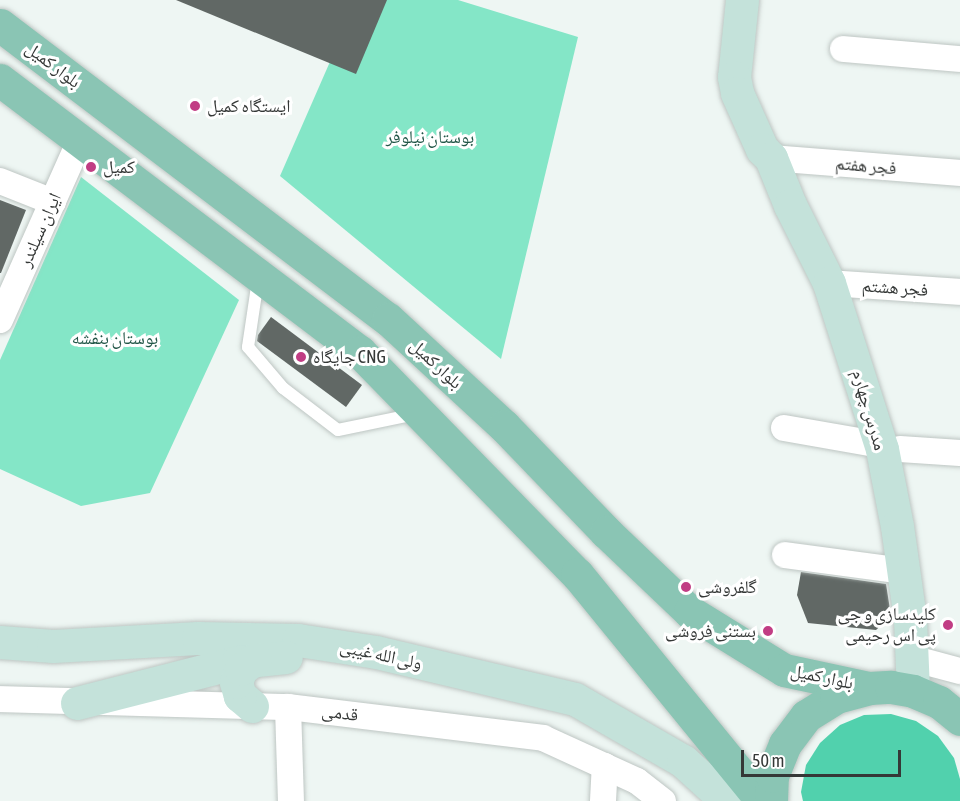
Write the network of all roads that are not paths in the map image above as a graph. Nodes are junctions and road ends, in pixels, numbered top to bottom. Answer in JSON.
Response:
{"nodes":[{"id":1,"x":742,"y":0,"type":"edge"},
{"id":2,"x":759,"y":0,"type":"edge"},
{"id":3,"x":0,"y":26,"type":"edge"},
{"id":4,"x":843,"y":49,"type":"dead end"},
{"id":5,"x":960,"y":59,"type":"edge"},
{"id":6,"x":0,"y":80,"type":"edge"},
{"id":7,"x":80,"y":140,"type":"junction"},
{"id":8,"x":767,"y":153,"type":"junction"},
{"id":9,"x":960,"y":173,"type":"edge"},
{"id":10,"x":0,"y":182,"type":"edge"},
{"id":11,"x":52,"y":202,"type":"junction"},
{"id":12,"x":259,"y":276,"type":"junction"},
{"id":13,"x":830,"y":283,"type":"junction"},
{"id":14,"x":960,"y":292,"type":"edge"},
{"id":15,"x":3,"y":304,"type":"edge"},
{"id":16,"x":422,"y":413,"type":"junction"},
{"id":17,"x":784,"y":428,"type":"dead end"},
{"id":18,"x":890,"y":447,"type":"junction"},
{"id":19,"x":960,"y":453,"type":"edge"},
{"id":20,"x":784,"y":555,"type":"dead end"},
{"id":21,"x":903,"y":571,"type":"junction"},
{"id":22,"x":0,"y":642,"type":"edge"},
{"id":23,"x":397,"y":657,"type":"junction"},
{"id":24,"x":911,"y":658,"type":"junction"},
{"id":25,"x":255,"y":659,"type":"junction"},
{"id":26,"x":960,"y":671,"type":"edge"},
{"id":27,"x":869,"y":688,"type":"junction"},
{"id":28,"x":913,"y":691,"type":"junction"},
{"id":29,"x":0,"y":699,"type":"edge"},
{"id":30,"x":77,"y":703,"type":"junction"},
{"id":31,"x":252,"y":706,"type":"junction"},
{"id":32,"x":288,"y":707,"type":"junction"},
{"id":33,"x":960,"y":719,"type":"edge"},
{"id":34,"x":605,"y":766,"type":"junction"},
{"id":35,"x":291,"y":801,"type":"edge"},
{"id":36,"x":603,"y":801,"type":"edge"},
{"id":37,"x":663,"y":801,"type":"edge"},
{"id":38,"x":727,"y":801,"type":"edge"},
{"id":39,"x":762,"y":801,"type":"edge"},
{"id":40,"x":771,"y":801,"type":"edge"}],
"edges":[{"from":1,"to":8,"type":"street","name":"مدرس چهارم"},
{"from":2,"to":8,"type":"street","name":"مدرس چهارم"},
{"from":3,"to":27,"type":"main road","name":"بلوار کمیل"},
{"from":4,"to":5,"type":"street"},
{"from":6,"to":7,"type":"main road"},
{"from":7,"to":11,"type":"street","name":"ایران سیلندر"},
{"from":7,"to":12,"type":"main road"},
{"from":8,"to":9,"type":"street","name":"فجر هفتم"},
{"from":8,"to":13,"type":"street","name":"مدرس چهارم"},
{"from":10,"to":11,"type":"street"},
{"from":11,"to":15,"type":"street","name":"ایران سیلندر"},
{"from":12,"to":16,"type":"main road"},
{"from":12,"to":16,"type":"lane"},
{"from":13,"to":14,"type":"street","name":"فجر هشتم"},
{"from":13,"to":18,"type":"street","name":"مدرس چهارم"},
{"from":16,"to":39,"type":"main road"},
{"from":17,"to":18,"type":"street"},
{"from":18,"to":19,"type":"street"},
{"from":18,"to":21,"type":"street","name":"مدرس چهارم"},
{"from":20,"to":21,"type":"street"},
{"from":21,"to":24,"type":"street","name":"مدرس چهارم"},
{"from":22,"to":23,"type":"street","name":"ولی الله غیبی"},
{"from":23,"to":25,"type":"street"},
{"from":23,"to":38,"type":"street","name":"ولی الله غیبی"},
{"from":24,"to":26,"type":"street"},
{"from":24,"to":28,"type":"street","name":"مدرس چهارم"},
{"from":25,"to":30,"type":"street"},
{"from":25,"to":31,"type":"street"},
{"from":27,"to":28,"type":"main road"},
{"from":27,"to":40,"type":"main road"},
{"from":28,"to":33,"type":"main road"},
{"from":29,"to":30,"type":"street","name":"قدمی"},
{"from":30,"to":31,"type":"street","name":"قدمی"},
{"from":31,"to":32,"type":"street","name":"قدمی"},
{"from":32,"to":34,"type":"street","name":"قدمی"},
{"from":32,"to":35,"type":"street"},
{"from":34,"to":36,"type":"street"},
{"from":34,"to":37,"type":"street","name":"قدمی"}]}
